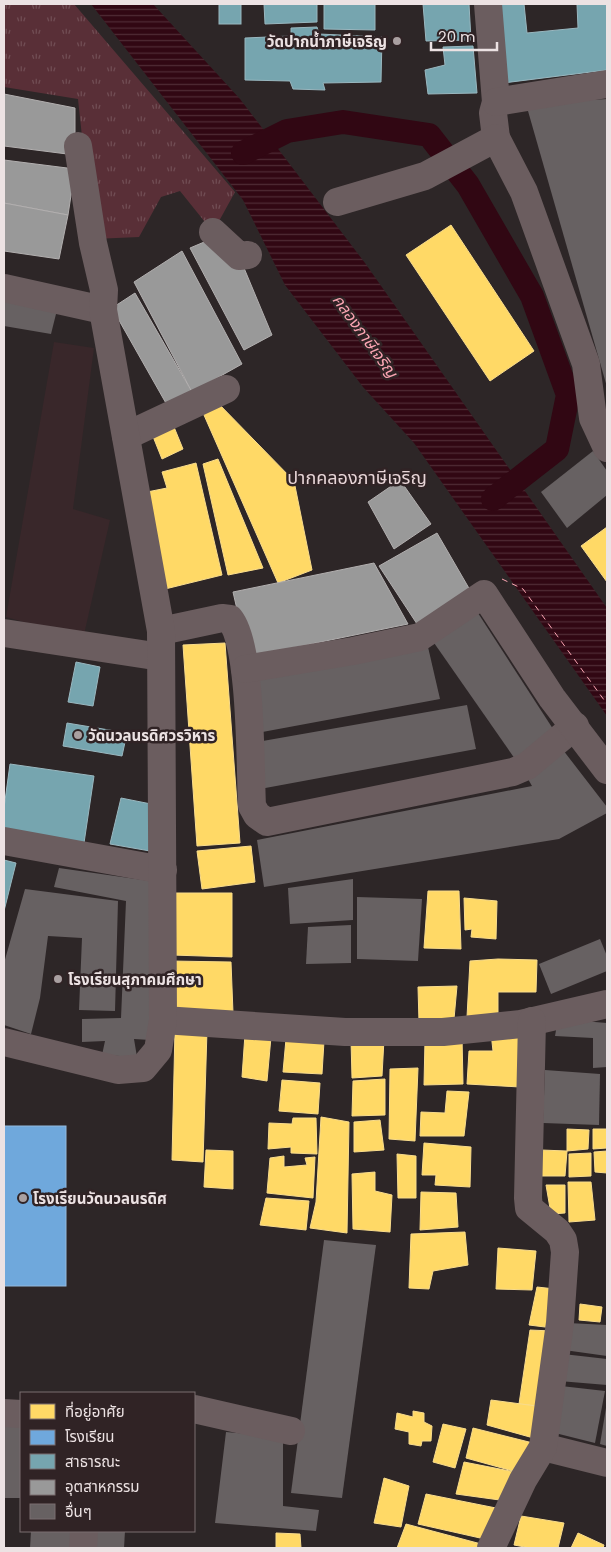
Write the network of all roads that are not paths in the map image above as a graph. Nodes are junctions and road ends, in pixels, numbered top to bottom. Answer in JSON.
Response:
{"nodes":[{"id":1,"x":488,"y":4,"type":"edge"},
{"id":2,"x":607,"y":84,"type":"edge"},
{"id":3,"x":496,"y":102,"type":"junction"},
{"id":4,"x":486,"y":143,"type":"junction"},
{"id":5,"x":78,"y":146,"type":"dead end"},
{"id":6,"x":338,"y":202,"type":"dead end"},
{"id":7,"x":213,"y":232,"type":"dead end"},
{"id":8,"x":248,"y":255,"type":"dead end"},
{"id":9,"x":4,"y":288,"type":"edge"},
{"id":10,"x":104,"y":300,"type":"junction"},
{"id":11,"x":226,"y":388,"type":"dead end"},
{"id":12,"x":126,"y":436,"type":"junction"},
{"id":13,"x":607,"y":448,"type":"edge"},
{"id":14,"x":4,"y":633,"type":"edge"},
{"id":15,"x":161,"y":644,"type":"junction"},
{"id":16,"x":245,"y":669,"type":"junction"},
{"id":17,"x":575,"y":726,"type":"junction"},
{"id":18,"x":607,"y":770,"type":"edge"},
{"id":19,"x":4,"y":841,"type":"edge"},
{"id":20,"x":163,"y":870,"type":"junction"},
{"id":21,"x":607,"y":1004,"type":"edge"},
{"id":22,"x":163,"y":1020,"type":"junction"},
{"id":23,"x":532,"y":1021,"type":"junction"},
{"id":24,"x":4,"y":1042,"type":"edge"},
{"id":25,"x":195,"y":1409,"type":"edge"},
{"id":26,"x":4,"y":1413,"type":"edge"},
{"id":27,"x":20,"y":1414,"type":"edge"},
{"id":28,"x":291,"y":1431,"type":"dead end"},
{"id":29,"x":543,"y":1447,"type":"junction"},
{"id":30,"x":607,"y":1462,"type":"edge"},
{"id":31,"x":84,"y":1532,"type":"edge"},
{"id":32,"x":83,"y":1548,"type":"edge"},
{"id":33,"x":491,"y":1548,"type":"edge"}],
"edges":[{"from":1,"to":3,"type":"street"},
{"from":2,"to":3,"type":"street"},
{"from":3,"to":4,"type":"street"},
{"from":4,"to":6,"type":"street"},
{"from":4,"to":13,"type":"street"},
{"from":5,"to":10,"type":"street"},
{"from":7,"to":8,"type":"street"},
{"from":9,"to":10,"type":"street"},
{"from":10,"to":12,"type":"street"},
{"from":11,"to":12,"type":"street"},
{"from":12,"to":15,"type":"street"},
{"from":14,"to":15,"type":"street"},
{"from":15,"to":16,"type":"street"},
{"from":15,"to":20,"type":"street"},
{"from":16,"to":17,"type":"street"},
{"from":16,"to":17,"type":"street"},
{"from":17,"to":18,"type":"street"},
{"from":19,"to":20,"type":"street"},
{"from":20,"to":22,"type":"street"},
{"from":21,"to":23,"type":"street"},
{"from":22,"to":23,"type":"street"},
{"from":22,"to":24,"type":"street"},
{"from":23,"to":29,"type":"street"},
{"from":25,"to":28,"type":"street"},
{"from":26,"to":27,"type":"street"},
{"from":29,"to":30,"type":"street"},
{"from":29,"to":33,"type":"street"},
{"from":31,"to":32,"type":"street"}]}
